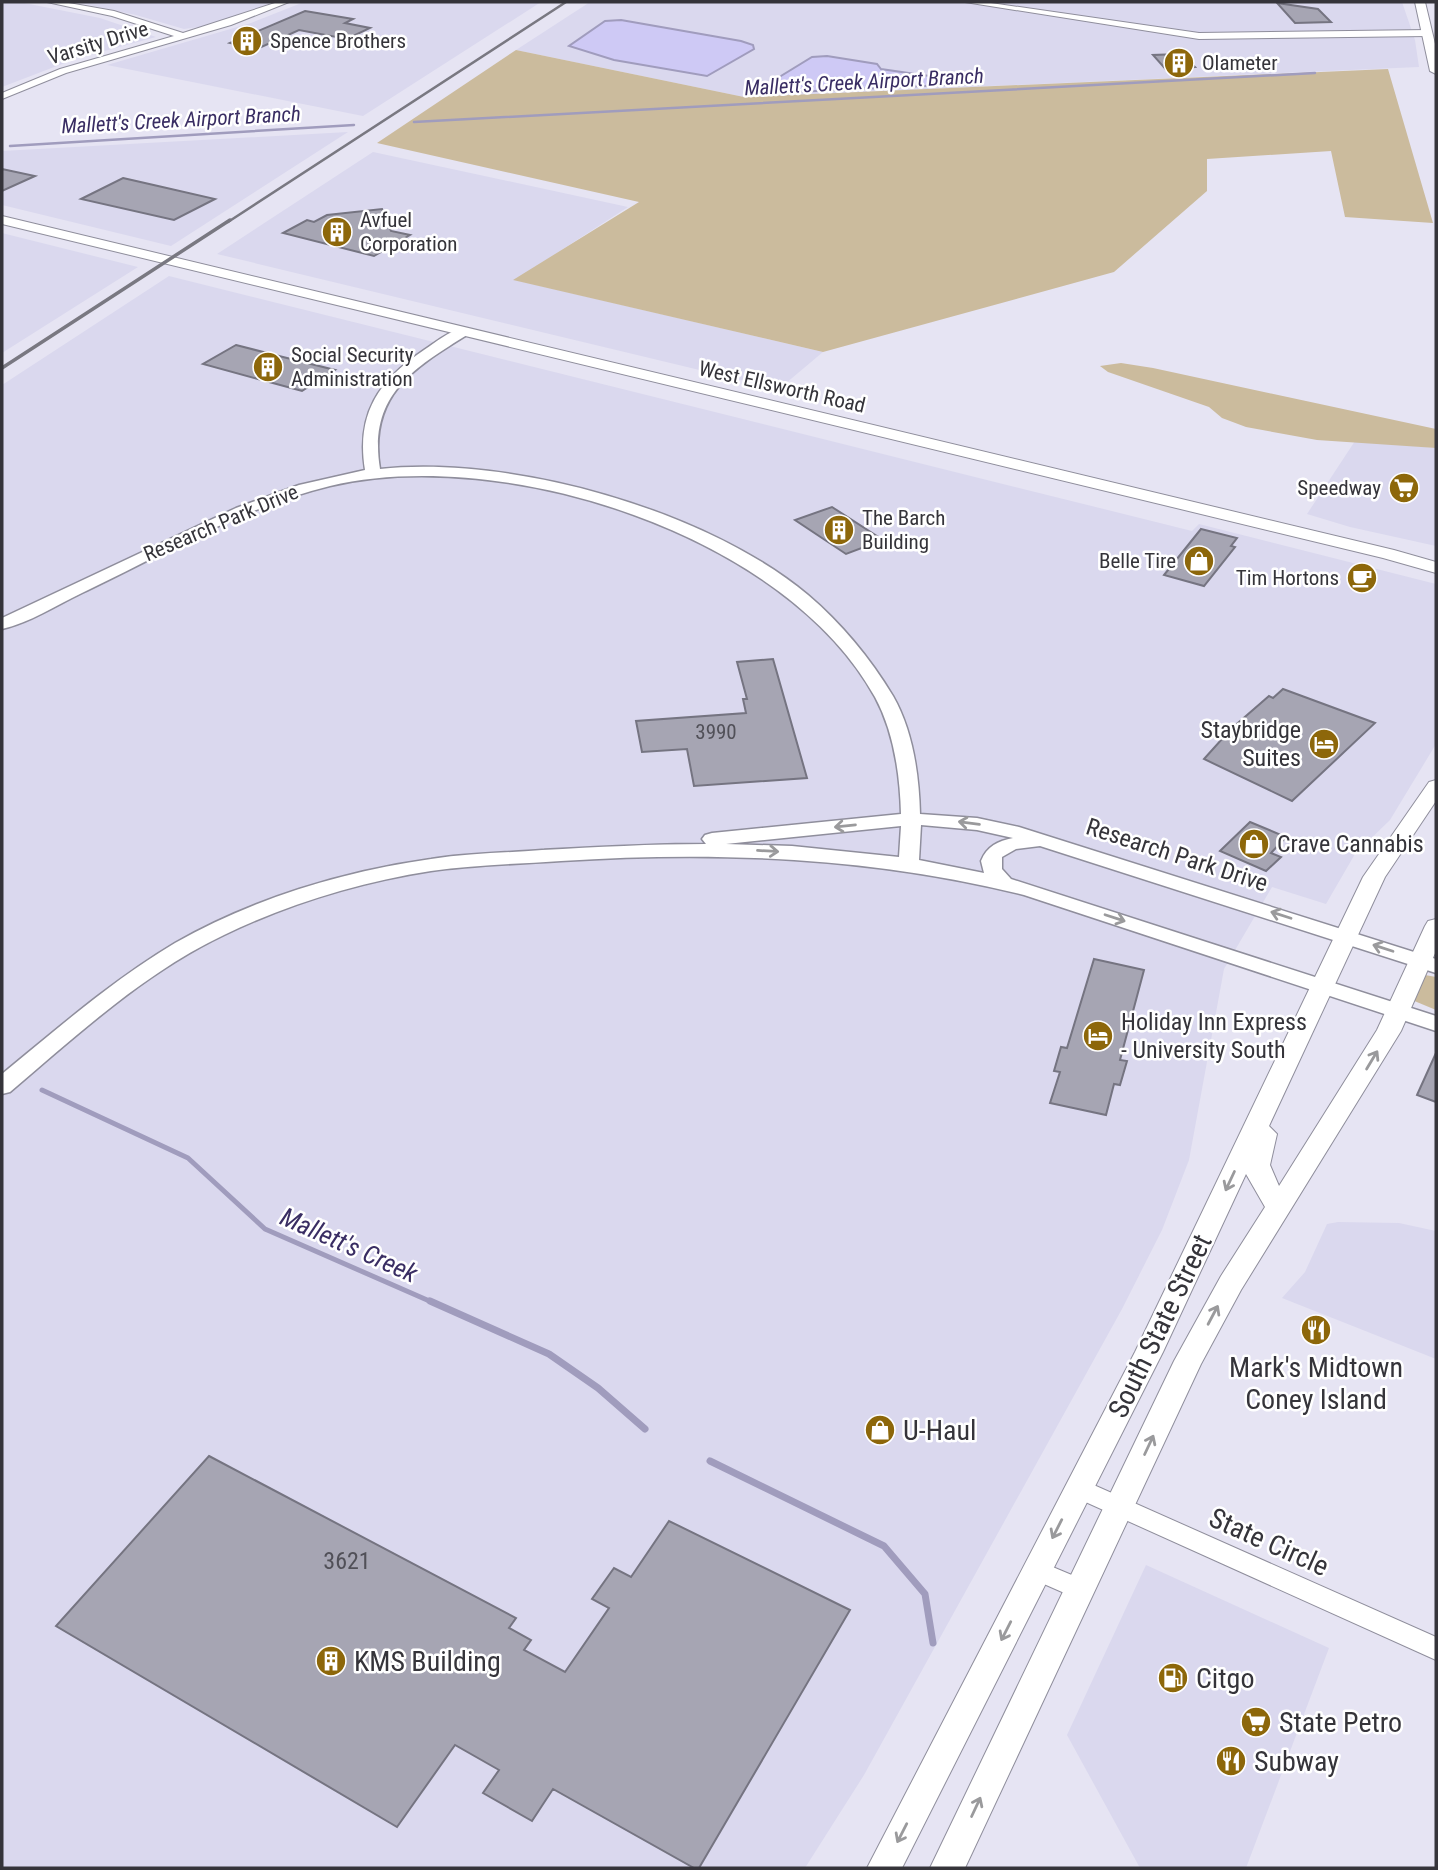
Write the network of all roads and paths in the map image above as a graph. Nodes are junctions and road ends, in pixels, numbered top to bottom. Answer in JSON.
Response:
{"nodes":[{"id":1,"x":51,"y":2,"type":"edge"},
{"id":2,"x":285,"y":2,"type":"edge"},
{"id":3,"x":969,"y":2,"type":"edge"},
{"id":4,"x":1420,"y":2,"type":"edge"},
{"id":5,"x":1428,"y":33,"type":"junction"},
{"id":6,"x":182,"y":36,"type":"junction"},
{"id":7,"x":1436,"y":71,"type":"edge"},
{"id":8,"x":2,"y":96,"type":"edge"},
{"id":9,"x":2,"y":220,"type":"edge"},
{"id":10,"x":166,"y":261,"type":"joint"},
{"id":11,"x":462,"y":332,"type":"junction"},
{"id":12,"x":373,"y":475,"type":"junction"},
{"id":13,"x":1388,"y":554,"type":"junction"},
{"id":14,"x":1436,"y":558,"type":"edge"},
{"id":15,"x":1436,"y":568,"type":"edge"},
{"id":16,"x":2,"y":624,"type":"edge"},
{"id":17,"x":1435,"y":788,"type":"edge"},
{"id":18,"x":913,"y":819,"type":"junction"},
{"id":19,"x":1049,"y":842,"type":"junction"},
{"id":20,"x":675,"y":848,"type":"junction"},
{"id":21,"x":909,"y":862,"type":"junction"},
{"id":22,"x":1003,"y":882,"type":"junction"},
{"id":23,"x":1436,"y":926,"type":"edge"},
{"id":24,"x":1346,"y":936,"type":"junction"},
{"id":25,"x":1428,"y":963,"type":"edge"},
{"id":26,"x":1321,"y":986,"type":"junction"},
{"id":27,"x":1398,"y":1011,"type":"junction"},
{"id":28,"x":1436,"y":1024,"type":"edge"},
{"id":29,"x":1294,"y":1045,"type":"junction"},
{"id":30,"x":2,"y":1086,"type":"edge"},
{"id":31,"x":1280,"y":1207,"type":"junction"},
{"id":32,"x":1079,"y":1488,"type":"junction"},
{"id":33,"x":1120,"y":1507,"type":"junction"},
{"id":34,"x":1036,"y":1570,"type":"junction"},
{"id":35,"x":1078,"y":1588,"type":"junction"},
{"id":36,"x":1436,"y":1649,"type":"edge"},
{"id":37,"x":884,"y":1868,"type":"edge"},
{"id":38,"x":947,"y":1868,"type":"edge"}],
"edges":[{"from":1,"to":6,"type":"street"},
{"from":2,"to":6,"type":"street","name":"Varsity Drive"},
{"from":3,"to":5,"type":"street"},
{"from":4,"to":5,"type":"main road"},
{"from":5,"to":7,"type":"main road"},
{"from":6,"to":8,"type":"street","name":"Varsity Drive"},
{"from":9,"to":10,"type":"main road"},
{"from":10,"to":11,"type":"main road","name":"West Ellsworth Road"},
{"from":11,"to":12,"type":"street"},
{"from":11,"to":13,"type":"main road","name":"West Ellsworth Road"},
{"from":12,"to":16,"type":"street","name":"Research Park Drive"},
{"from":12,"to":18,"type":"street","name":"Research Park Drive"},
{"from":13,"to":14,"type":"main road","name":"West Ellsworth Road"},
{"from":13,"to":15,"type":"main road","name":"West Ellsworth Road"},
{"from":17,"to":24,"type":"main road","name":"South State Street"},
{"from":19,"to":18,"type":"street","name":"Research Park Drive","one_way":true},
{"from":18,"to":20,"type":"street","name":"Research Park Drive","one_way":true},
{"from":18,"to":21,"type":"street","name":"Research Park Drive"},
{"from":19,"to":22,"type":"street"},
{"from":24,"to":19,"type":"street","name":"Research Park Drive","one_way":true},
{"from":20,"to":21,"type":"street","name":"Research Park Drive","one_way":true},
{"from":20,"to":30,"type":"street","name":"Research Park Drive"},
{"from":21,"to":22,"type":"street","name":"Research Park Drive"},
{"from":22,"to":26,"type":"street","name":"Research Park Drive","one_way":true},
{"from":23,"to":25,"type":"main road","name":"South State Street"},
{"from":25,"to":24,"type":"street","name":"Research Park Drive","one_way":true},
{"from":24,"to":26,"type":"main road","name":"South State Street"},
{"from":25,"to":27,"type":"main road","name":"South State Street"},
{"from":26,"to":27,"type":"street","name":"Research Park Drive"},
{"from":26,"to":29,"type":"main road","name":"South State Street"},
{"from":27,"to":28,"type":"street","name":"Research Park Drive"},
{"from":31,"to":27,"type":"main road","name":"South State Street","one_way":true},
{"from":29,"to":31,"type":"main road"},
{"from":29,"to":32,"type":"main road","name":"South State Street","one_way":true},
{"from":33,"to":31,"type":"main road","name":"South State Street","one_way":true},
{"from":32,"to":33,"type":"street","name":"State Circle"},
{"from":32,"to":34,"type":"main road","name":"South State Street","one_way":true},
{"from":33,"to":35,"type":"main road","name":"South State Street"},
{"from":33,"to":36,"type":"street","name":"State Circle"},
{"from":34,"to":35,"type":"street"},
{"from":34,"to":37,"type":"main road","name":"South State Street","one_way":true},
{"from":38,"to":35,"type":"main road","name":"South State Street","one_way":true}]}
